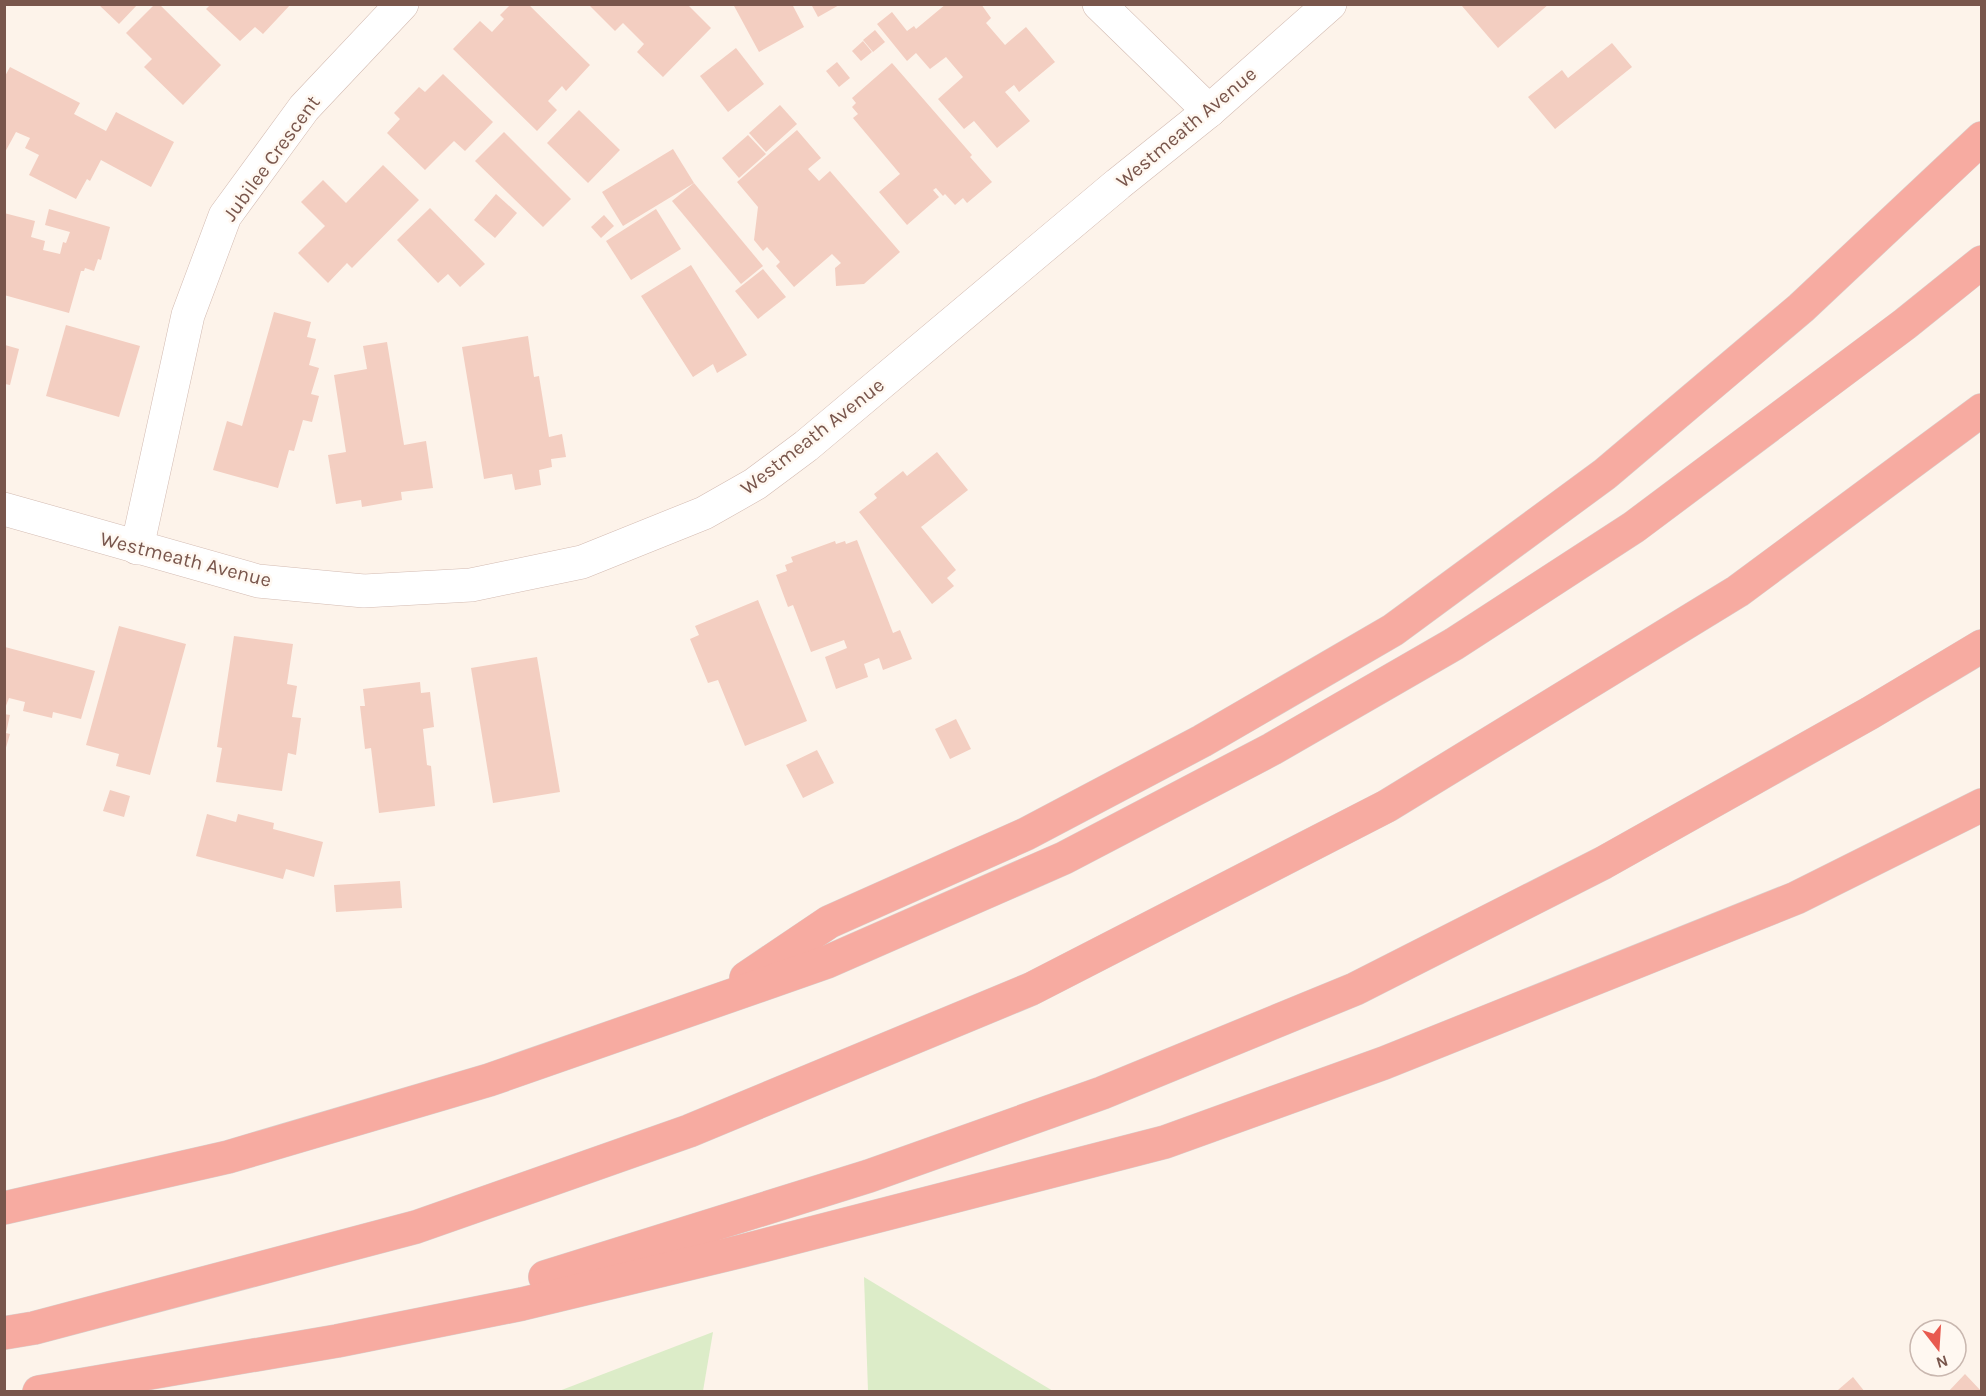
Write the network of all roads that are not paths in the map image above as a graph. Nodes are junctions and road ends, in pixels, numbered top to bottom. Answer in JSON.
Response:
{"nodes":[{"id":1,"x":402,"y":4,"type":"edge"},
{"id":2,"x":1099,"y":4,"type":"edge"},
{"id":3,"x":1330,"y":4,"type":"edge"},
{"id":4,"x":1209,"y":111,"type":"junction"},
{"id":5,"x":1982,"y":138,"type":"edge"},
{"id":6,"x":1982,"y":262,"type":"edge"},
{"id":7,"x":1982,"y":410,"type":"edge"},
{"id":8,"x":4,"y":509,"type":"edge"},
{"id":9,"x":137,"y":548,"type":"junction"},
{"id":10,"x":1982,"y":646,"type":"edge"},
{"id":11,"x":1982,"y":805,"type":"edge"},
{"id":12,"x":708,"y":1004,"type":"junction"},
{"id":13,"x":4,"y":1208,"type":"edge"},
{"id":14,"x":4,"y":1333,"type":"edge"},
{"id":15,"x":337,"y":1341,"type":"junction"},
{"id":16,"x":39,"y":1392,"type":"edge"}],
"edges":[{"from":1,"to":9,"type":"street","name":"Jubilee Crescent"},
{"from":2,"to":4,"type":"street"},
{"from":3,"to":4,"type":"street","name":"Westmeath Avenue"},
{"from":4,"to":9,"type":"street","name":"Westmeath Avenue"},
{"from":5,"to":12,"type":"highway"},
{"from":6,"to":12,"type":"highway"},
{"from":7,"to":14,"type":"highway"},
{"from":8,"to":9,"type":"street","name":"Westmeath Avenue"},
{"from":10,"to":15,"type":"highway"},
{"from":11,"to":15,"type":"highway"},
{"from":12,"to":13,"type":"highway"},
{"from":15,"to":16,"type":"highway"}]}
